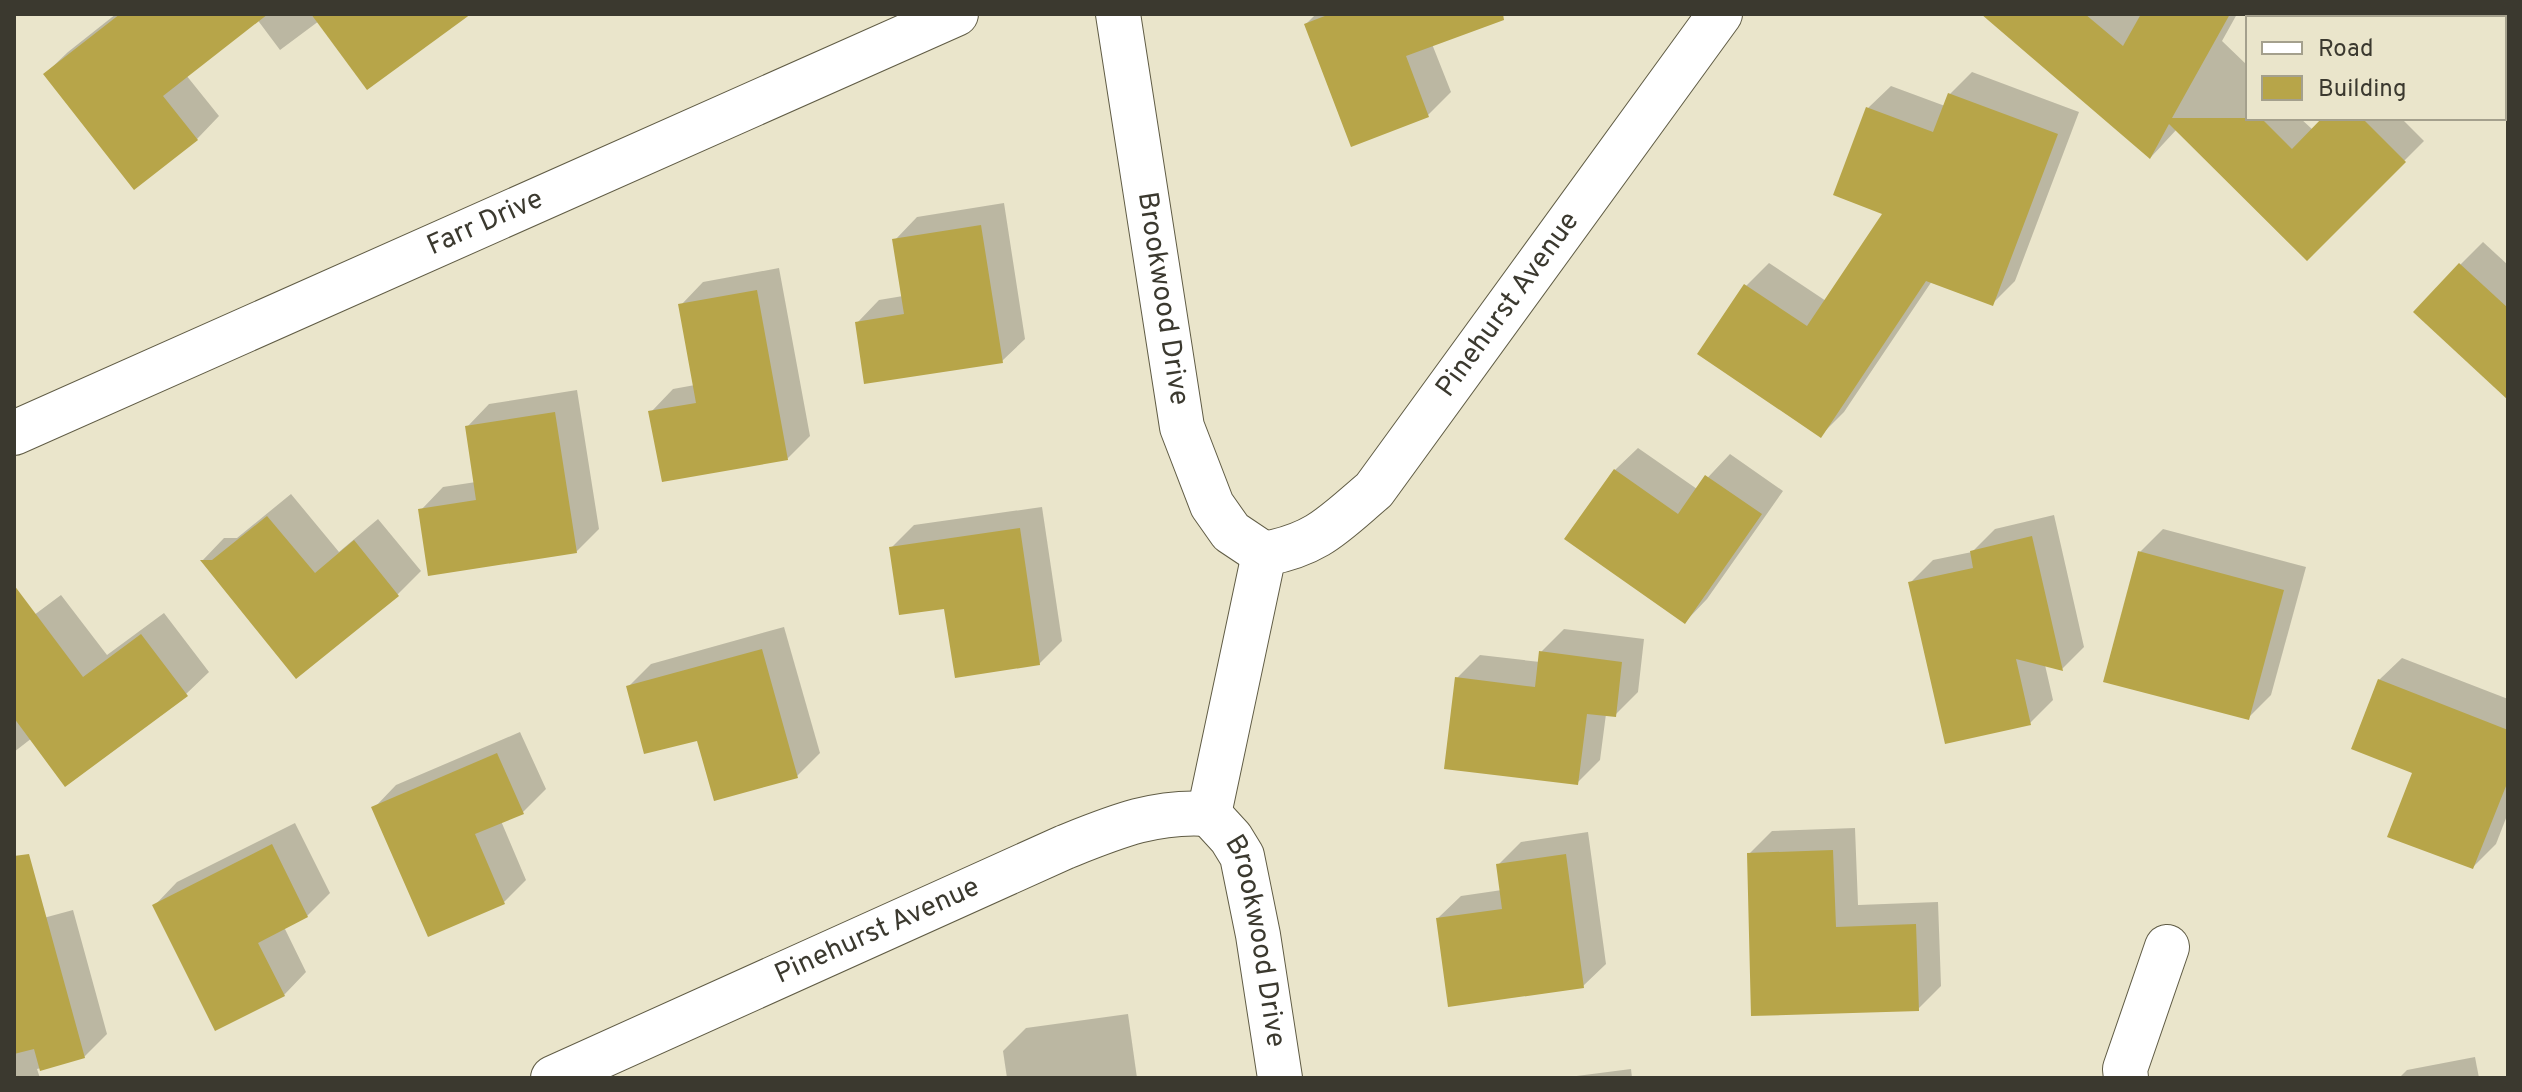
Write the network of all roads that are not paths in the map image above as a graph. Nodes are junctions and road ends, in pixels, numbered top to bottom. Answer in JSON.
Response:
{"nodes":[{"id":1,"x":956,"y":14,"type":"edge"},
{"id":2,"x":1118,"y":14,"type":"edge"},
{"id":3,"x":1720,"y":14,"type":"edge"},
{"id":4,"x":14,"y":433,"type":"edge"},
{"id":5,"x":1264,"y":554,"type":"junction"},
{"id":6,"x":1209,"y":814,"type":"junction"},
{"id":7,"x":2167,"y":947,"type":"dead end"},
{"id":8,"x":553,"y":1078,"type":"edge"},
{"id":9,"x":1280,"y":1078,"type":"edge"},
{"id":10,"x":2126,"y":1078,"type":"edge"}],
"edges":[{"from":1,"to":4,"type":"street","name":"Farr Drive"},
{"from":2,"to":5,"type":"street","name":"Brookwood Drive"},
{"from":3,"to":5,"type":"street","name":"Pinehurst Avenue"},
{"from":5,"to":6,"type":"street"},
{"from":6,"to":8,"type":"street","name":"Pinehurst Avenue"},
{"from":6,"to":9,"type":"street","name":"Brookwood Drive"},
{"from":7,"to":10,"type":"street"}]}
